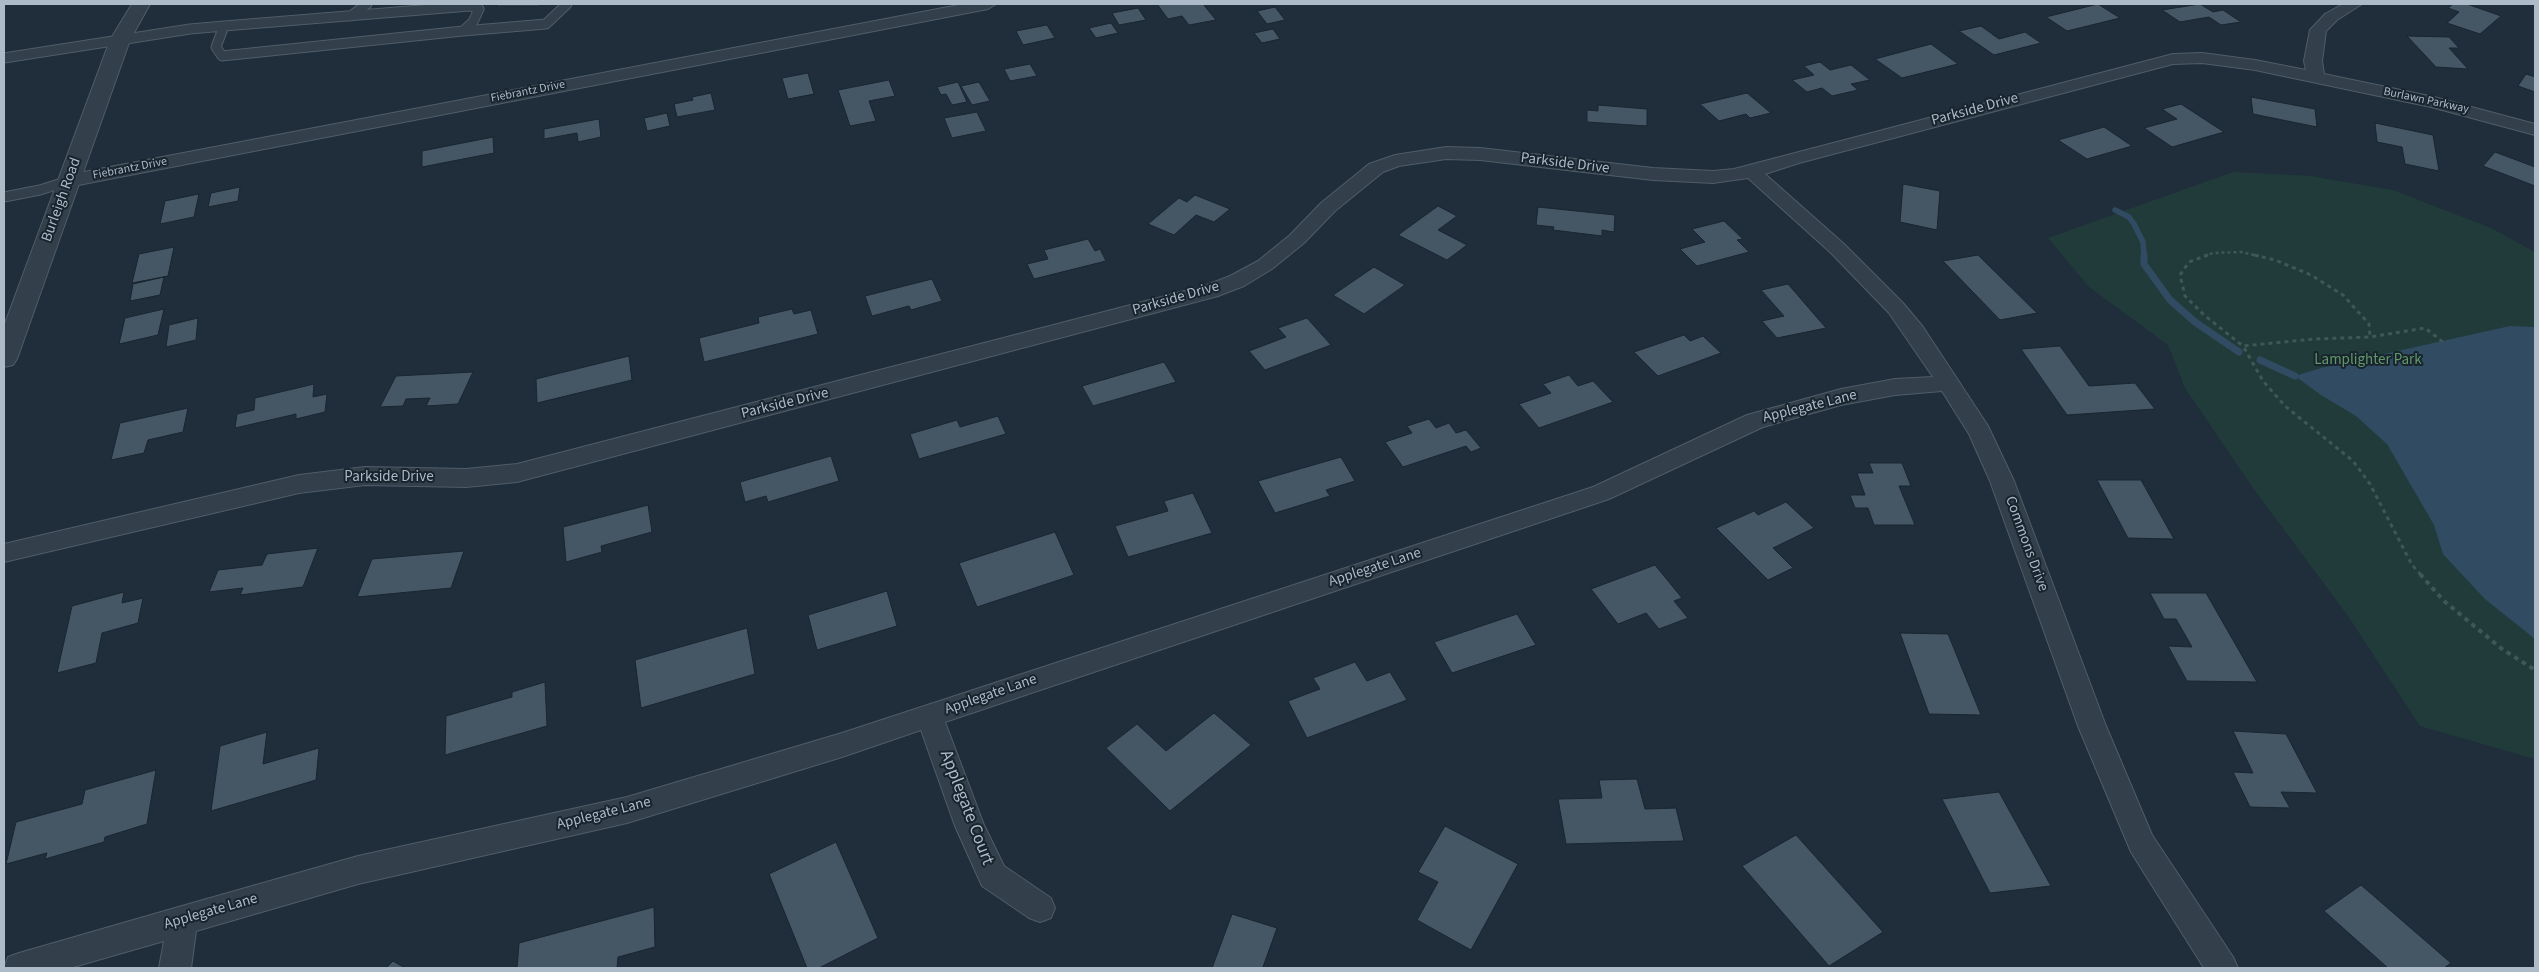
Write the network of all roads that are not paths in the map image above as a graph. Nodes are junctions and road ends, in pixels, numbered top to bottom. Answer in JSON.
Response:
{"nodes":[{"id":1,"x":120,"y":4,"type":"edge"},
{"id":2,"x":141,"y":4,"type":"edge"},
{"id":3,"x":367,"y":4,"type":"edge"},
{"id":4,"x":567,"y":4,"type":"edge"},
{"id":5,"x":988,"y":4,"type":"edge"},
{"id":6,"x":2354,"y":4,"type":"edge"},
{"id":7,"x":479,"y":7,"type":"edge"},
{"id":8,"x":351,"y":16,"type":"junction"},
{"id":9,"x":224,"y":26,"type":"junction"},
{"id":10,"x":463,"y":31,"type":"junction"},
{"id":11,"x":120,"y":40,"type":"junction"},
{"id":12,"x":4,"y":58,"type":"edge"},
{"id":13,"x":2316,"y":78,"type":"junction"},
{"id":14,"x":2535,"y":130,"type":"edge"},
{"id":15,"x":1752,"y":172,"type":"junction"},
{"id":16,"x":68,"y":181,"type":"junction"},
{"id":17,"x":4,"y":197,"type":"edge"},
{"id":18,"x":4,"y":359,"type":"edge"},
{"id":19,"x":1948,"y":383,"type":"junction"},
{"id":20,"x":4,"y":553,"type":"edge"},
{"id":21,"x":929,"y":715,"type":"junction"},
{"id":22,"x":1040,"y":908,"type":"dead end"},
{"id":23,"x":182,"y":920,"type":"junction"},
{"id":24,"x":19,"y":968,"type":"edge"},
{"id":25,"x":175,"y":968,"type":"edge"},
{"id":26,"x":2222,"y":968,"type":"edge"}],
"edges":[{"from":1,"to":11,"type":"street","name":"Burleigh Road"},
{"from":2,"to":11,"type":"street","name":"Burleigh Road"},
{"from":3,"to":8,"type":"lane"},
{"from":4,"to":10,"type":"lane"},
{"from":5,"to":16,"type":"street","name":"Fiebrantz Drive"},
{"from":6,"to":13,"type":"street"},
{"from":7,"to":8,"type":"lane"},
{"from":7,"to":10,"type":"lane"},
{"from":8,"to":9,"type":"lane"},
{"from":9,"to":10,"type":"lane"},
{"from":9,"to":11,"type":"lane"},
{"from":11,"to":12,"type":"lane"},
{"from":11,"to":16,"type":"street","name":"Burleigh Road"},
{"from":13,"to":14,"type":"street","name":"Burlawn Parkway"},
{"from":13,"to":15,"type":"street","name":"Parkside Drive"},
{"from":15,"to":19,"type":"street","name":"Commons Drive"},
{"from":15,"to":20,"type":"street","name":"Parkside Drive"},
{"from":16,"to":17,"type":"lane"},
{"from":16,"to":18,"type":"street","name":"Burleigh Road"},
{"from":19,"to":21,"type":"street","name":"Applegate Lane"},
{"from":19,"to":26,"type":"street","name":"Commons Drive"},
{"from":21,"to":22,"type":"street","name":"Applegate Court"},
{"from":21,"to":23,"type":"street","name":"Applegate Lane"},
{"from":23,"to":24,"type":"street","name":"Applegate Lane"},
{"from":23,"to":25,"type":"street"}]}
